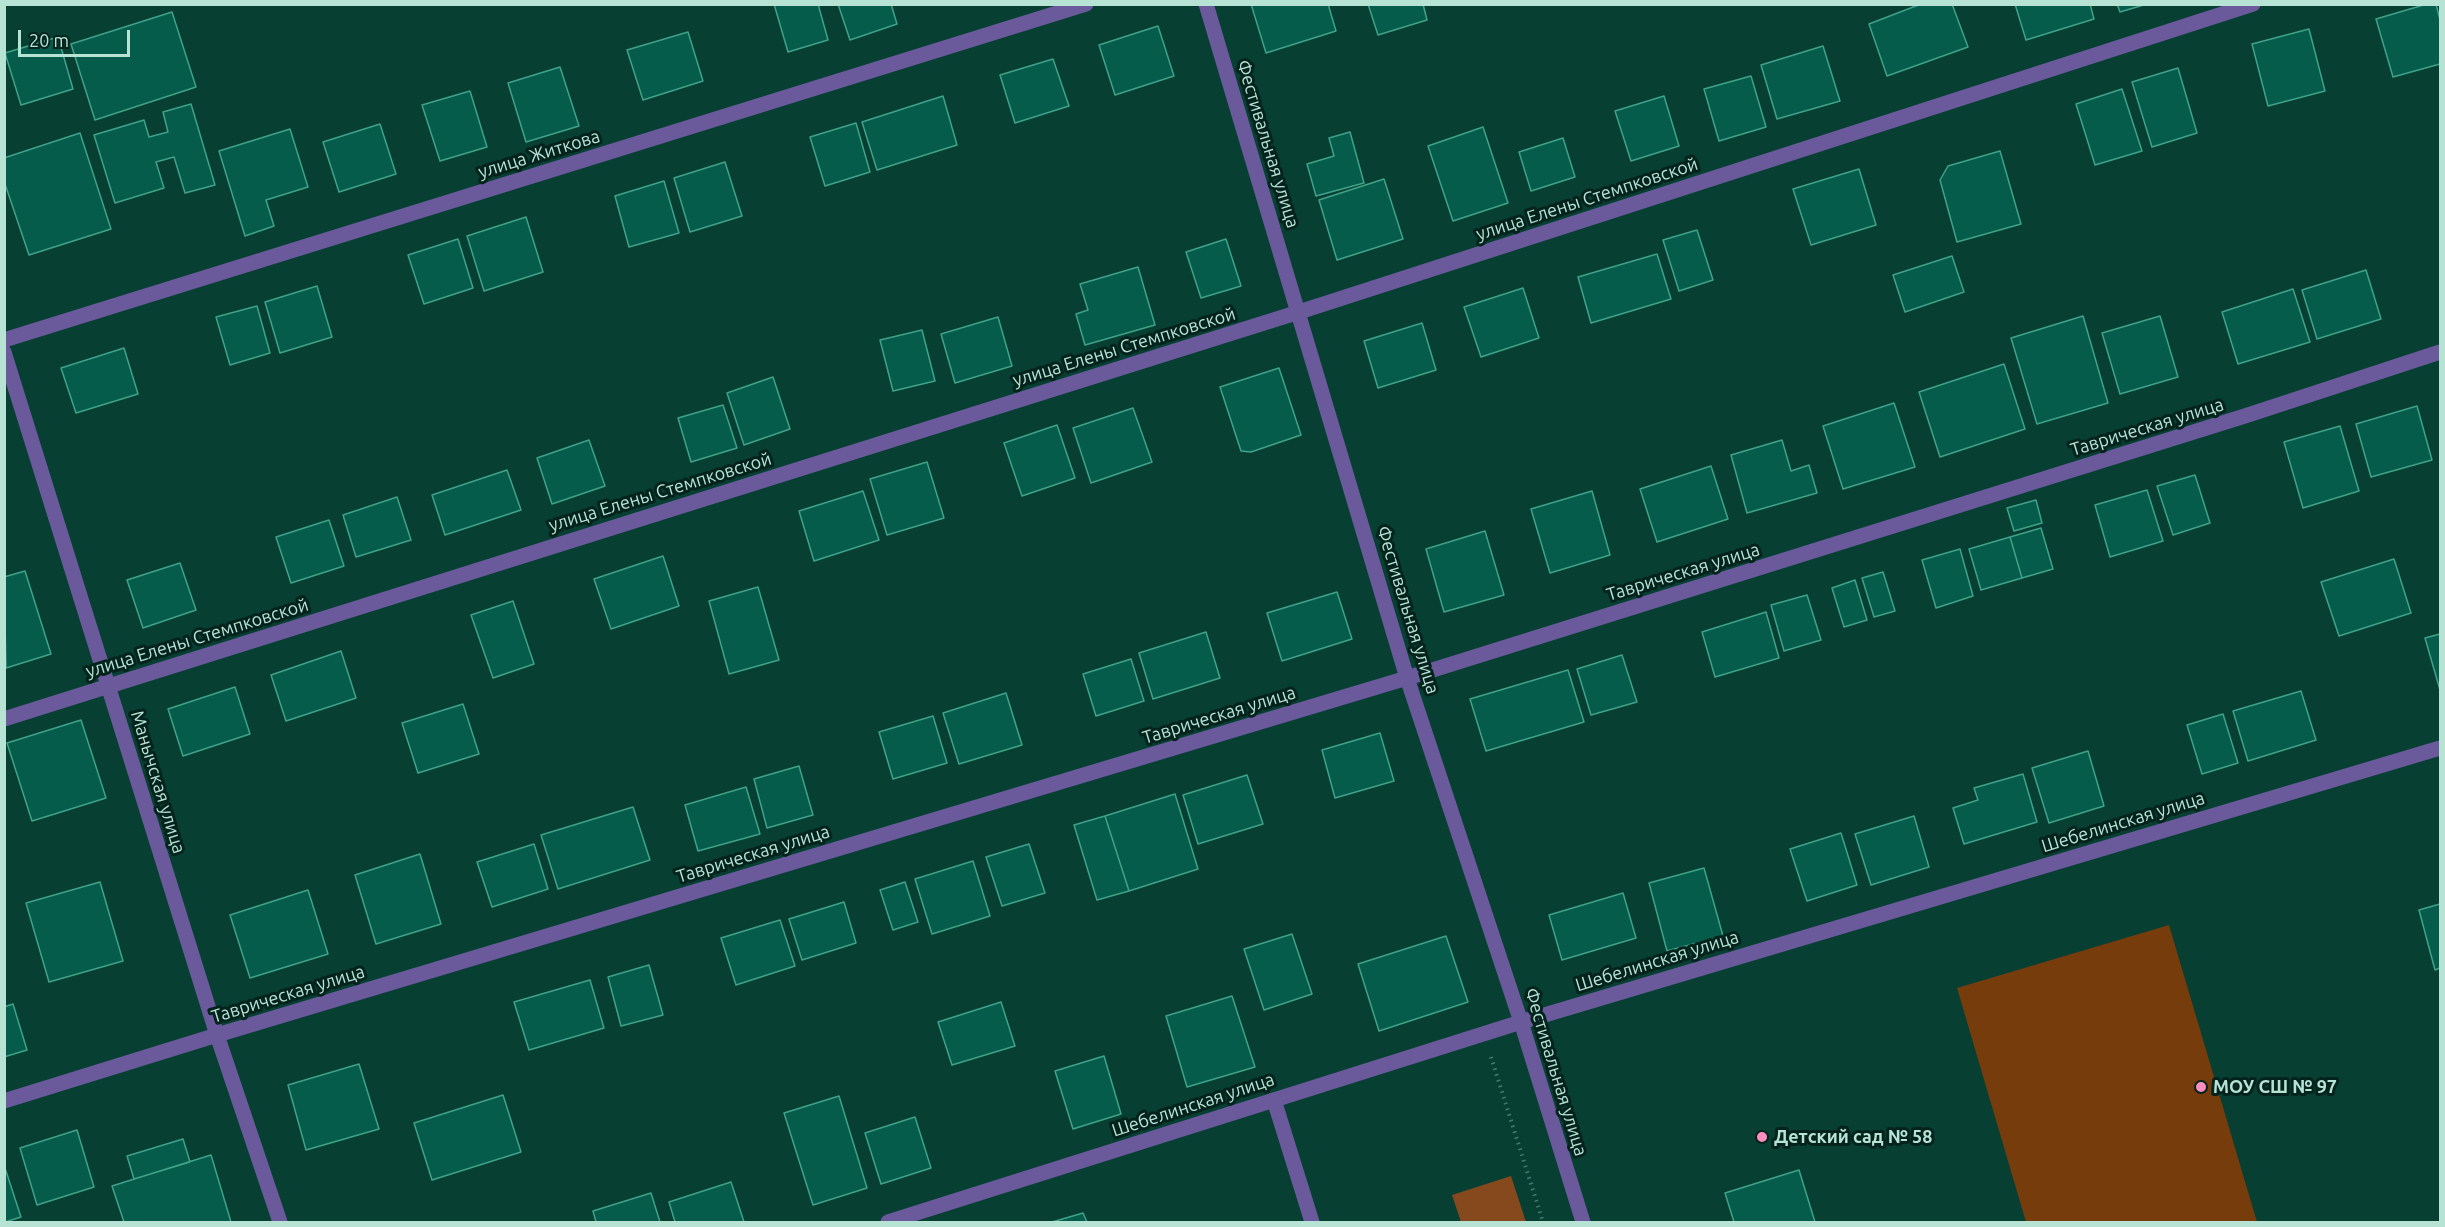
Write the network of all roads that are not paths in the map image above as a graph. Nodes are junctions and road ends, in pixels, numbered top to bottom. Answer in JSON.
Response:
{"nodes":[{"id":1,"x":1086,"y":4,"type":"edge"},
{"id":2,"x":1206,"y":4,"type":"edge"},
{"id":3,"x":2253,"y":4,"type":"edge"},
{"id":4,"x":1299,"y":312,"type":"junction"},
{"id":5,"x":4,"y":340,"type":"edge"},
{"id":6,"x":4,"y":352,"type":"edge"},
{"id":7,"x":2440,"y":352,"type":"edge"},
{"id":8,"x":1407,"y":678,"type":"junction"},
{"id":9,"x":107,"y":687,"type":"junction"},
{"id":10,"x":4,"y":718,"type":"edge"},
{"id":11,"x":2440,"y":748,"type":"edge"},
{"id":12,"x":1521,"y":1022,"type":"junction"},
{"id":13,"x":217,"y":1035,"type":"junction"},
{"id":14,"x":1274,"y":1100,"type":"junction"},
{"id":15,"x":4,"y":1101,"type":"edge"},
{"id":16,"x":280,"y":1222,"type":"edge"},
{"id":17,"x":888,"y":1222,"type":"edge"},
{"id":18,"x":1312,"y":1222,"type":"edge"},
{"id":19,"x":1583,"y":1222,"type":"edge"}],
"edges":[{"from":1,"to":5,"type":"street","name":"улица Житкова"},
{"from":2,"to":4,"type":"street","name":"Фестивальная улица"},
{"from":3,"to":4,"type":"street","name":"улица Елены Стемпковской"},
{"from":4,"to":8,"type":"street","name":"Фестивальная улица"},
{"from":4,"to":9,"type":"street","name":"улица Елены Стемпковской"},
{"from":6,"to":9,"type":"street","name":"Манычская улица"},
{"from":7,"to":8,"type":"street","name":"Таврическая улица"},
{"from":8,"to":12,"type":"street","name":"Фестивальная улица"},
{"from":8,"to":13,"type":"street","name":"Таврическая улица"},
{"from":9,"to":10,"type":"street","name":"улица Елены Стемпковской"},
{"from":9,"to":13,"type":"street","name":"Манычская улица"},
{"from":11,"to":12,"type":"street","name":"Шебелинская улица"},
{"from":12,"to":14,"type":"street","name":"Шебелинская улица"},
{"from":12,"to":19,"type":"street","name":"Фестивальная улица"},
{"from":13,"to":15,"type":"street","name":"Таврическая улица"},
{"from":13,"to":16,"type":"street","name":"Манычская улица"},
{"from":14,"to":17,"type":"street","name":"Шебелинская улица"},
{"from":14,"to":18,"type":"street"}]}
